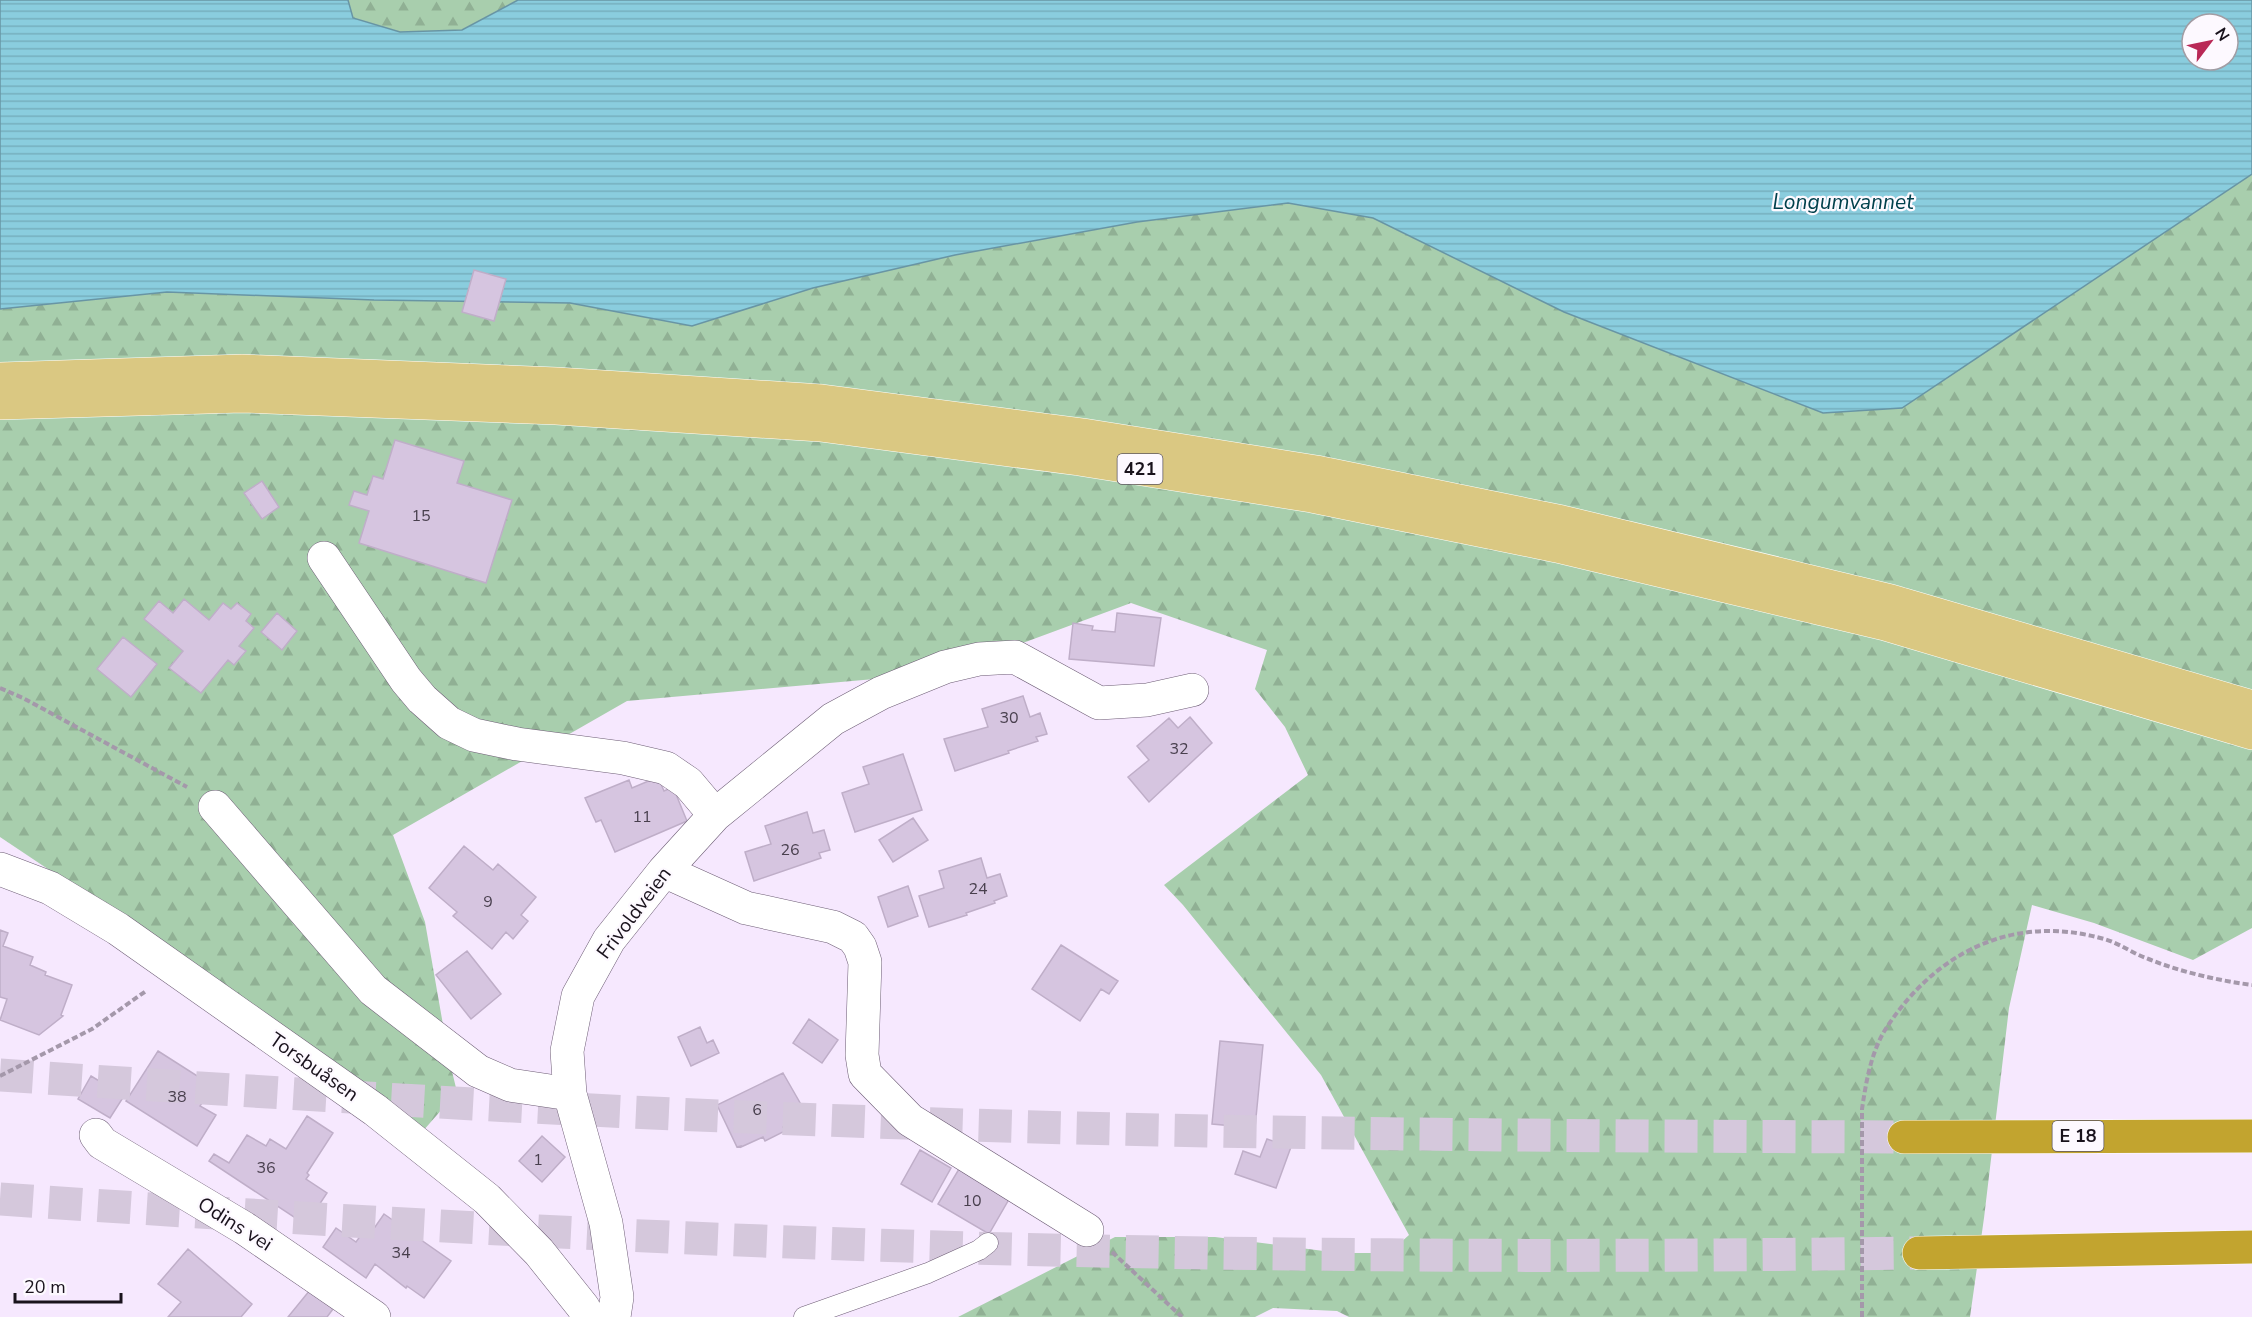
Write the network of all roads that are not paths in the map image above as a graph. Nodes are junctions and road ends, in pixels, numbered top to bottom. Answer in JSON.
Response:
{"nodes":[{"id":1,"x":0,"y":379,"type":"edge"},
{"id":2,"x":0,"y":403,"type":"edge"},
{"id":3,"x":324,"y":558,"type":"dead end"},
{"id":4,"x":1192,"y":690,"type":"dead end"},
{"id":5,"x":2252,"y":707,"type":"edge"},
{"id":6,"x":2252,"y":733,"type":"edge"},
{"id":7,"x":215,"y":807,"type":"road end"},
{"id":8,"x":715,"y":815,"type":"junction"},
{"id":9,"x":0,"y":869,"type":"edge"},
{"id":10,"x":664,"y":871,"type":"junction"},
{"id":11,"x":570,"y":1094,"type":"junction"},
{"id":12,"x":96,"y":1135,"type":"dead end"},
{"id":13,"x":2252,"y":1136,"type":"edge"},
{"id":14,"x":1904,"y":1137,"type":"tunnel mouth"},
{"id":15,"x":1087,"y":1230,"type":"road end"},
{"id":16,"x":988,"y":1243,"type":"dead end"},
{"id":17,"x":2252,"y":1247,"type":"edge"},
{"id":18,"x":1919,"y":1253,"type":"tunnel mouth"},
{"id":19,"x":374,"y":1317,"type":"edge"},
{"id":20,"x":588,"y":1317,"type":"edge"},
{"id":21,"x":614,"y":1317,"type":"edge"},
{"id":22,"x":804,"y":1317,"type":"edge"}],
"edges":[{"from":1,"to":5,"type":"main road","number":"421"},
{"from":2,"to":6,"type":"main road","number":"421"},
{"from":3,"to":8,"type":"street"},
{"from":4,"to":8,"type":"street","name":"Frivoldveien"},
{"from":7,"to":11,"type":"street"},
{"from":8,"to":10,"type":"street","name":"Frivoldveien"},
{"from":9,"to":20,"type":"street","name":"Torsbuåsen"},
{"from":10,"to":11,"type":"street","name":"Frivoldveien"},
{"from":10,"to":15,"type":"street"},
{"from":11,"to":21,"type":"street","name":"Frivoldveien"},
{"from":12,"to":19,"type":"street","name":"Odins vei"},
{"from":13,"to":14,"type":"highway","number":"E 18"},
{"from":16,"to":22,"type":"lane"},
{"from":17,"to":18,"type":"highway"}]}
